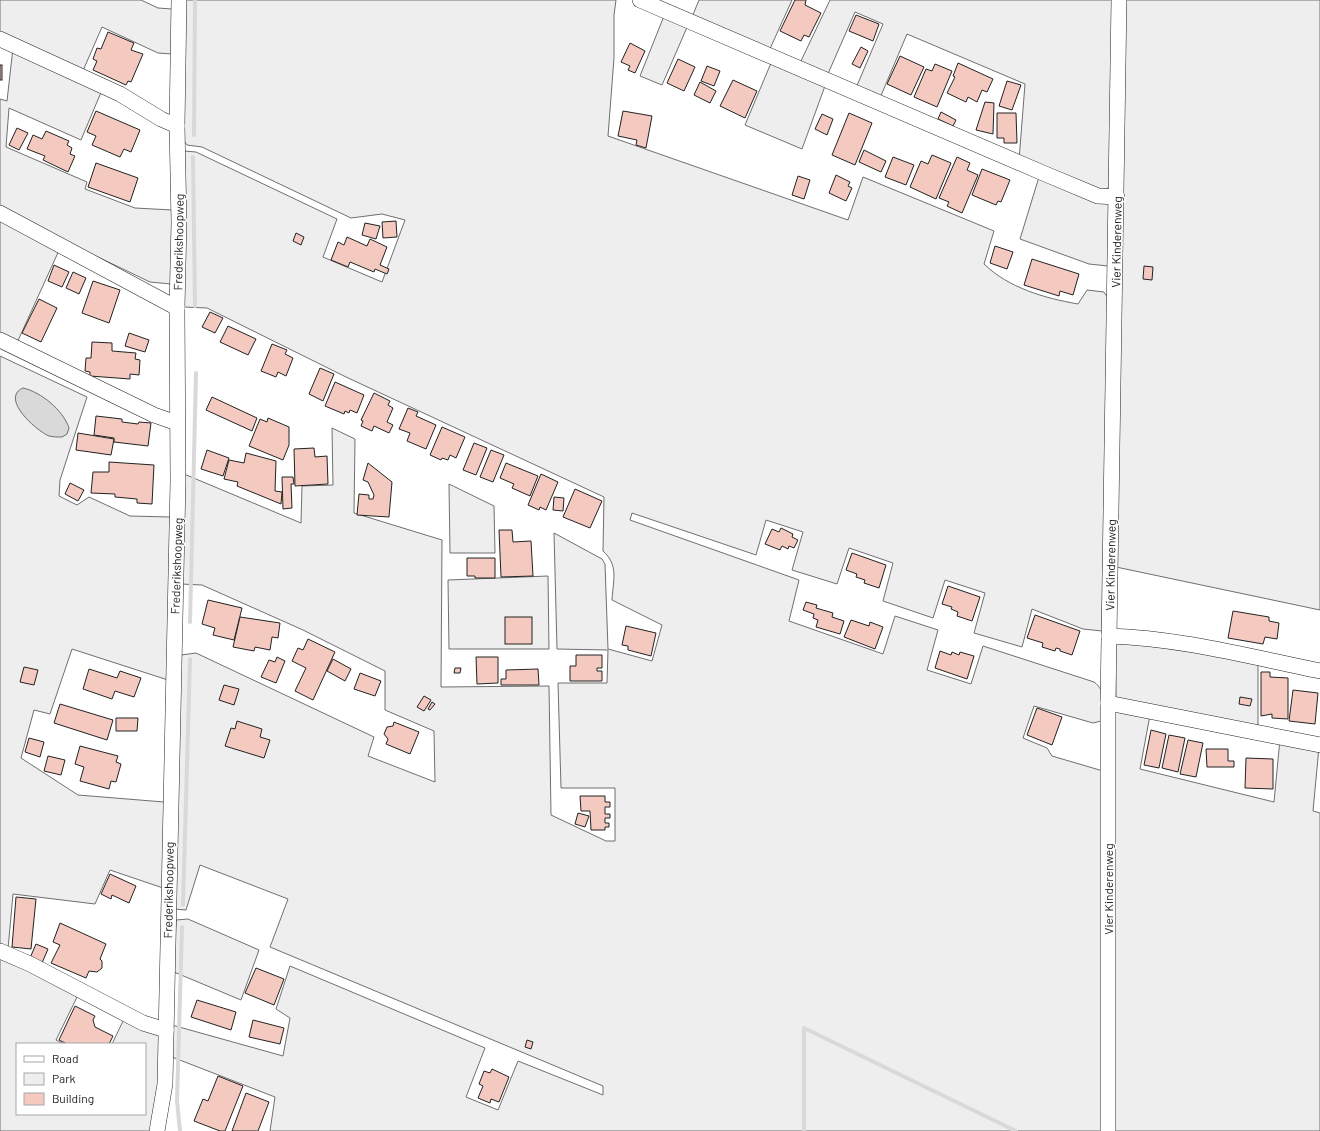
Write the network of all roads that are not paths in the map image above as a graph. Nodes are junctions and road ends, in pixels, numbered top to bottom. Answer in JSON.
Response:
{"nodes":[{"id":1,"x":179,"y":0,"type":"edge"},
{"id":2,"x":640,"y":0,"type":"edge"},
{"id":3,"x":1119,"y":0,"type":"edge"},
{"id":4,"x":0,"y":39,"type":"edge"},
{"id":5,"x":177,"y":126,"type":"junction"},
{"id":6,"x":1117,"y":197,"type":"junction"},
{"id":7,"x":0,"y":213,"type":"edge"},
{"id":8,"x":177,"y":308,"type":"junction"},
{"id":9,"x":0,"y":340,"type":"edge"},
{"id":10,"x":177,"y":423,"type":"junction"},
{"id":11,"x":1109,"y":636,"type":"junction"},
{"id":12,"x":1320,"y":671,"type":"edge"},
{"id":13,"x":1108,"y":703,"type":"junction"},
{"id":14,"x":1320,"y":745,"type":"edge"},
{"id":15,"x":0,"y":951,"type":"edge"},
{"id":16,"x":166,"y":1030,"type":"junction"},
{"id":17,"x":157,"y":1131,"type":"edge"},
{"id":18,"x":1108,"y":1131,"type":"edge"}],
"edges":[{"from":1,"to":5,"type":"street","name":"Frederikshoopweg"},
{"from":2,"to":6,"type":"street"},
{"from":3,"to":6,"type":"street","name":"Vier Kinderenweg"},
{"from":4,"to":5,"type":"street"},
{"from":5,"to":8,"type":"street","name":"Frederikshoopweg"},
{"from":6,"to":11,"type":"street","name":"Vier Kinderenweg"},
{"from":7,"to":8,"type":"street"},
{"from":8,"to":10,"type":"street","name":"Frederikshoopweg"},
{"from":9,"to":10,"type":"street"},
{"from":10,"to":16,"type":"street","name":"Frederikshoopweg"},
{"from":11,"to":12,"type":"street"},
{"from":11,"to":13,"type":"street","name":"Vier Kinderenweg"},
{"from":13,"to":14,"type":"street"},
{"from":13,"to":18,"type":"street","name":"Vier Kinderenweg"},
{"from":15,"to":16,"type":"street"},
{"from":16,"to":17,"type":"street","name":"Frederikshoopweg"}]}
